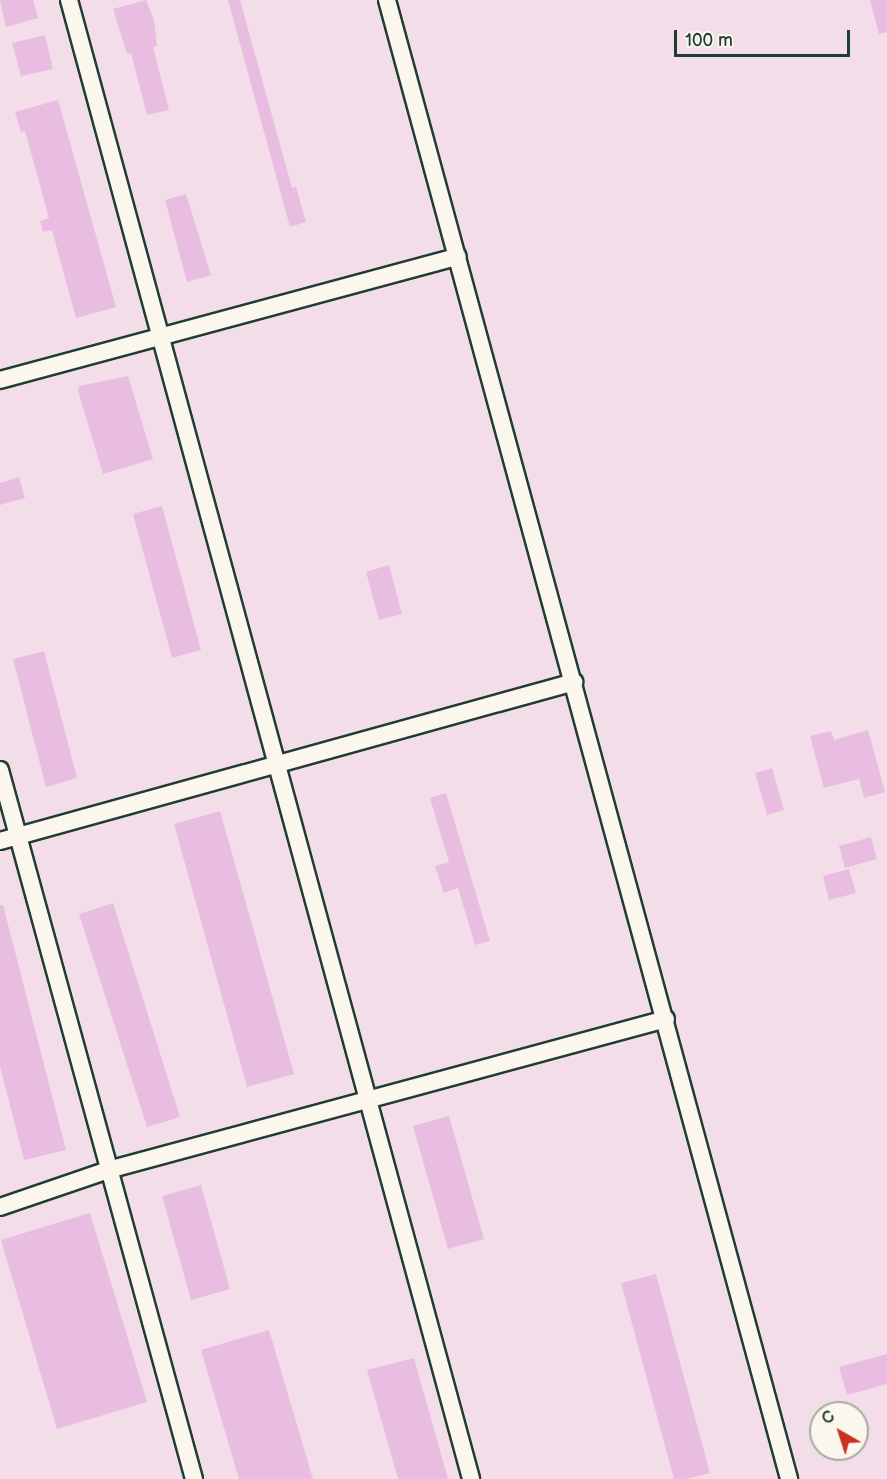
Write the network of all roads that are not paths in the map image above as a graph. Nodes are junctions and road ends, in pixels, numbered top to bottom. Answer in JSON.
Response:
{"nodes":[{"id":1,"x":69,"y":0,"type":"edge"},
{"id":2,"x":387,"y":0,"type":"edge"},
{"id":3,"x":458,"y":256,"type":"junction"},
{"id":4,"x":163,"y":336,"type":"junction"},
{"id":5,"x":0,"y":380,"type":"edge"},
{"id":6,"x":574,"y":682,"type":"junction"},
{"id":7,"x":274,"y":765,"type":"junction"},
{"id":8,"x":0,"y":770,"type":"edge"},
{"id":9,"x":18,"y":836,"type":"junction"},
{"id":10,"x":0,"y":841,"type":"edge"},
{"id":11,"x":666,"y":1019,"type":"junction"},
{"id":12,"x":368,"y":1100,"type":"junction"},
{"id":13,"x":108,"y":1170,"type":"junction"},
{"id":14,"x":0,"y":1207,"type":"edge"},
{"id":15,"x":194,"y":1479,"type":"edge"},
{"id":16,"x":471,"y":1479,"type":"edge"},
{"id":17,"x":789,"y":1479,"type":"edge"}],
"edges":[{"from":1,"to":4,"type":"lane"},
{"from":2,"to":3,"type":"lane"},
{"from":3,"to":4,"type":"lane"},
{"from":3,"to":6,"type":"lane"},
{"from":4,"to":5,"type":"lane"},
{"from":4,"to":7,"type":"lane"},
{"from":6,"to":7,"type":"lane"},
{"from":6,"to":11,"type":"lane"},
{"from":7,"to":9,"type":"lane"},
{"from":7,"to":12,"type":"lane"},
{"from":8,"to":9,"type":"lane"},
{"from":9,"to":10,"type":"lane"},
{"from":9,"to":13,"type":"lane"},
{"from":11,"to":12,"type":"lane"},
{"from":11,"to":17,"type":"lane"},
{"from":12,"to":13,"type":"lane"},
{"from":12,"to":16,"type":"lane"},
{"from":13,"to":14,"type":"lane"},
{"from":13,"to":15,"type":"lane"}]}
